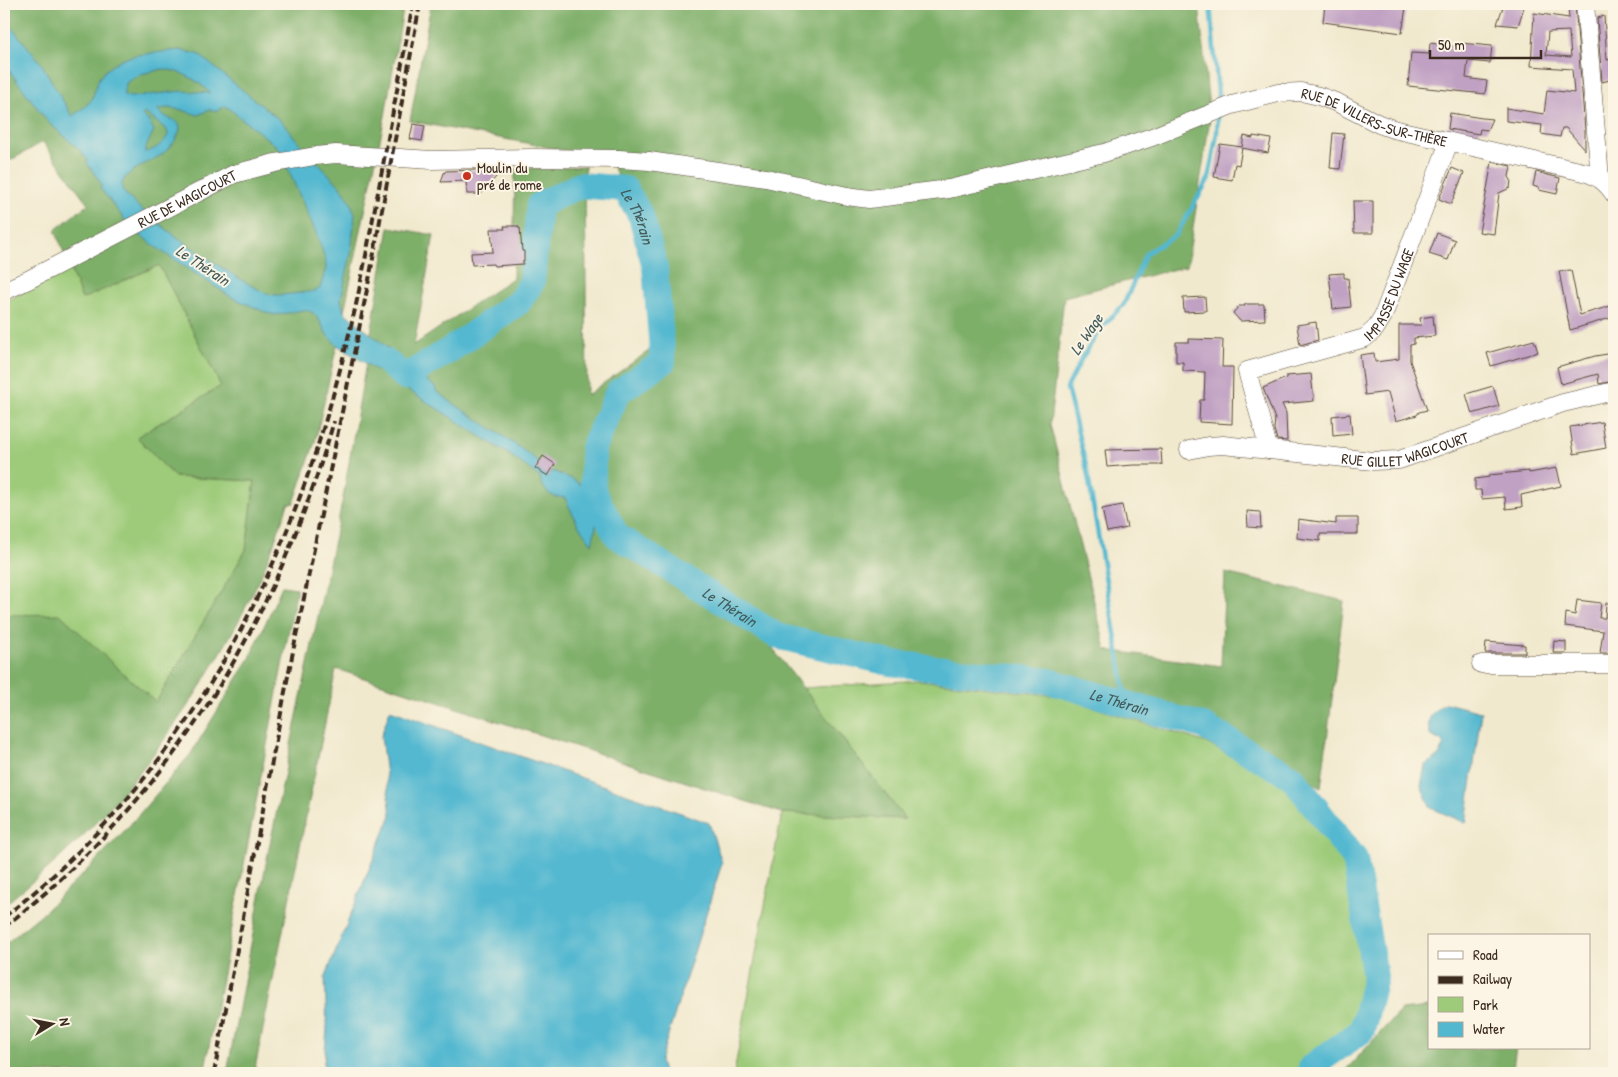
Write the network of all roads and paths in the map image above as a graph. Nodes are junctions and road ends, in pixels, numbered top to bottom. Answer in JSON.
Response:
{"nodes":[{"id":1,"x":1585,"y":4,"type":"edge"},
{"id":2,"x":1449,"y":142,"type":"junction"},
{"id":3,"x":384,"y":156,"type":"joint"},
{"id":4,"x":1600,"y":178,"type":"junction"},
{"id":5,"x":1614,"y":194,"type":"edge"},
{"id":6,"x":4,"y":291,"type":"edge"},
{"id":7,"x":1614,"y":391,"type":"edge"},
{"id":8,"x":1189,"y":450,"type":"dead end"},
{"id":9,"x":1269,"y":450,"type":"junction"},
{"id":10,"x":1481,"y":664,"type":"dead end"},
{"id":11,"x":1614,"y":664,"type":"edge"}],
"edges":[{"from":1,"to":4,"type":"street"},
{"from":2,"to":3,"type":"street","name":"RUE DE VILLERS-SUR-THÈRE"},
{"from":2,"to":4,"type":"street","name":"RUE DE VILLERS-SUR-THÈRE"},
{"from":2,"to":9,"type":"street","name":"IMPASSE DU WAGE"},
{"from":3,"to":6,"type":"street","name":"RUE DE WAGICOURT"},
{"from":4,"to":5,"type":"street"},
{"from":7,"to":9,"type":"street","name":"RUE GILLET WAGICOURT"},
{"from":8,"to":9,"type":"street","name":"RUE GILLET WAGICOURT"},
{"from":10,"to":11,"type":"street"}]}
